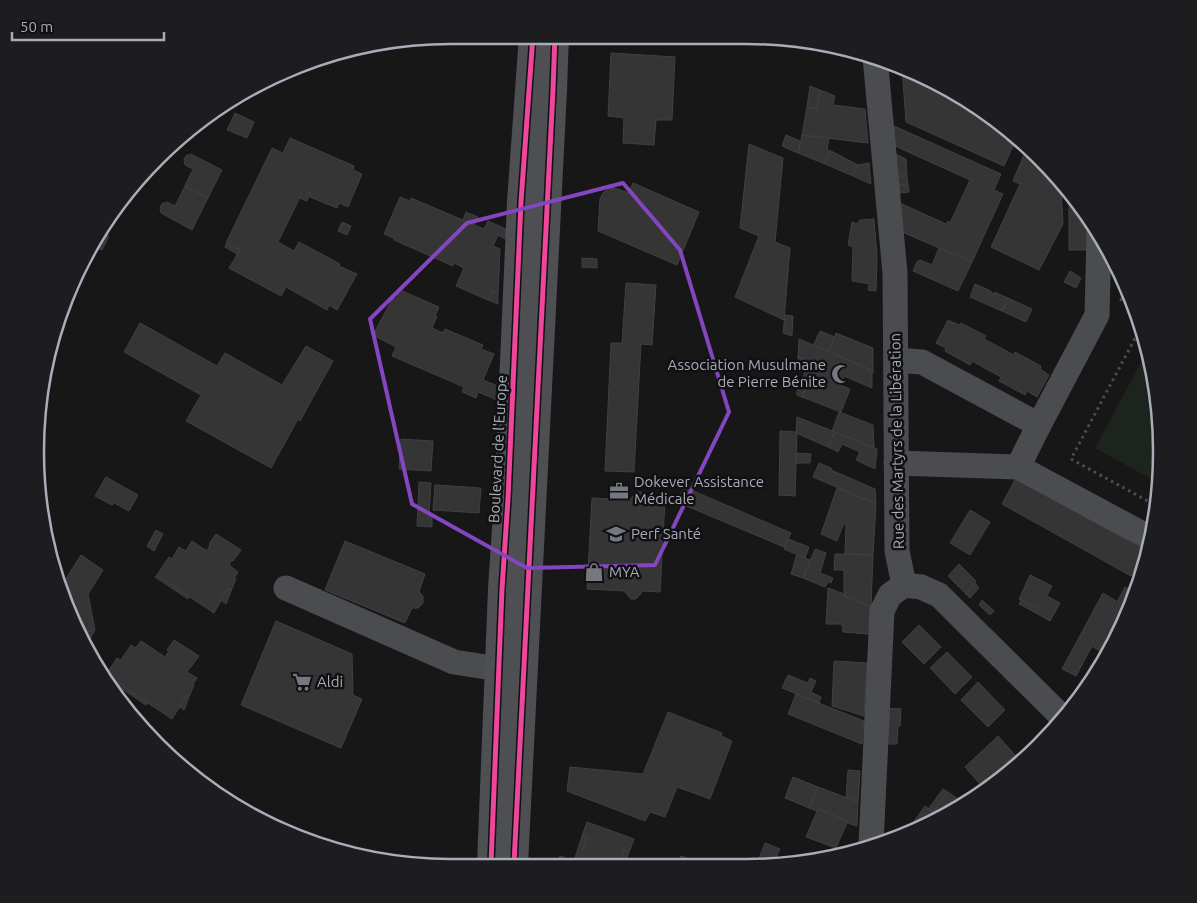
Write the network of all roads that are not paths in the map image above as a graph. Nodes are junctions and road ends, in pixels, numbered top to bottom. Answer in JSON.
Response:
{"nodes":[{"id":1,"x":532,"y":44,"type":"edge"},
{"id":2,"x":555,"y":44,"type":"edge"},
{"id":3,"x":876,"y":65,"type":"edge"},
{"id":4,"x":1099,"y":247,"type":"edge"},
{"id":5,"x":896,"y":360,"type":"junction"},
{"id":6,"x":1039,"y":425,"type":"junction"},
{"id":7,"x":896,"y":463,"type":"junction"},
{"id":8,"x":1018,"y":467,"type":"junction"},
{"id":9,"x":1144,"y":535,"type":"edge"},
{"id":10,"x":904,"y":585,"type":"junction"},
{"id":11,"x":286,"y":588,"type":"dead end"},
{"id":12,"x":511,"y":670,"type":"junction"},
{"id":13,"x":1058,"y":713,"type":"edge"},
{"id":14,"x":871,"y":840,"type":"edge"},
{"id":15,"x":492,"y":859,"type":"edge"},
{"id":16,"x":514,"y":859,"type":"edge"}],
"edges":[{"from":1,"to":12,"type":"main road","name":"Boulevard de l'Europe"},
{"from":2,"to":12,"type":"main road","name":"Boulevard de l'Europe"},
{"from":3,"to":5,"type":"street","name":"Rue des Martyrs de la Libération"},
{"from":4,"to":6,"type":"street"},
{"from":5,"to":6,"type":"street"},
{"from":5,"to":7,"type":"street","name":"Rue des Martyrs de la Libération"},
{"from":6,"to":8,"type":"street"},
{"from":7,"to":8,"type":"street"},
{"from":7,"to":10,"type":"street","name":"Rue des Martyrs de la Libération"},
{"from":8,"to":9,"type":"street"},
{"from":10,"to":13,"type":"street"},
{"from":10,"to":14,"type":"street"},
{"from":11,"to":12,"type":"street"},
{"from":12,"to":15,"type":"main road","name":"Boulevard de l'Europe"},
{"from":12,"to":16,"type":"main road","name":"Boulevard de l'Europe"}]}
